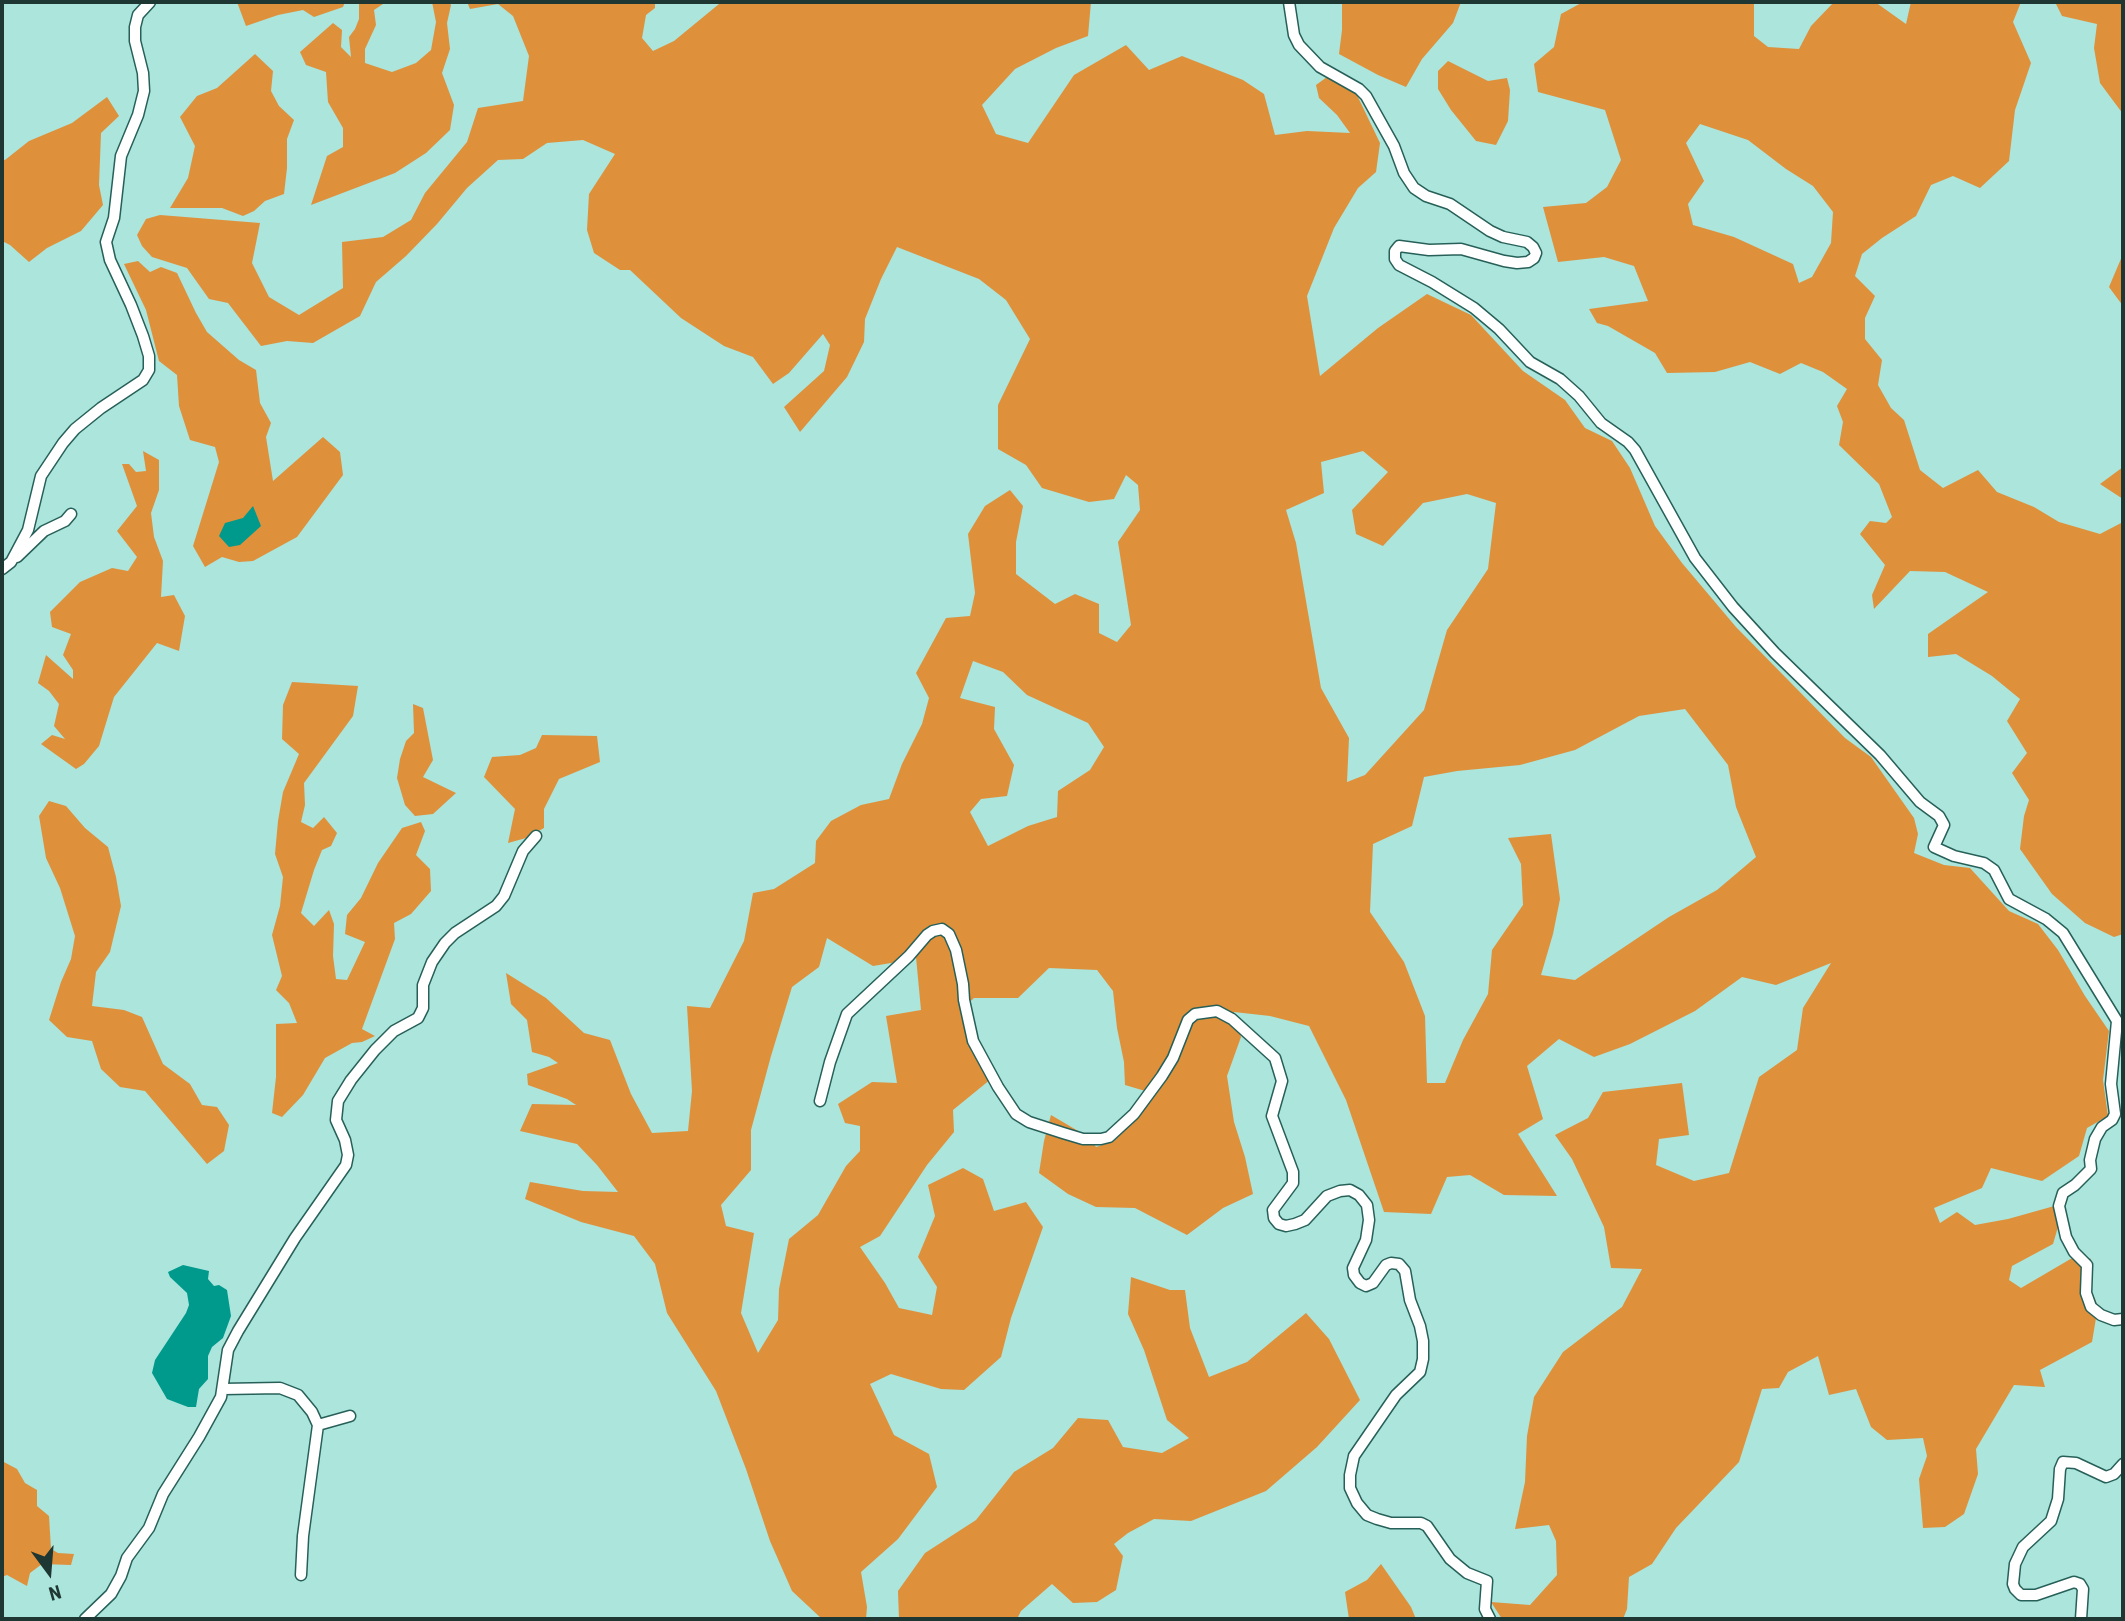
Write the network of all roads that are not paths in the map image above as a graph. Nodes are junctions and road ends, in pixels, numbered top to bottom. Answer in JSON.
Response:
{"nodes":[{"id":1,"x":150,"y":2,"type":"edge"},
{"id":2,"x":1289,"y":2,"type":"edge"},
{"id":3,"x":71,"y":514,"type":"dead end"},
{"id":4,"x":11,"y":562,"type":"junction"},
{"id":5,"x":2,"y":569,"type":"edge"},
{"id":6,"x":536,"y":836,"type":"dead end"},
{"id":7,"x":820,"y":1101,"type":"dead end"},
{"id":8,"x":2123,"y":1320,"type":"edge"},
{"id":9,"x":223,"y":1390,"type":"junction"},
{"id":10,"x":350,"y":1416,"type":"dead end"},
{"id":11,"x":318,"y":1425,"type":"junction"},
{"id":12,"x":2123,"y":1464,"type":"edge"},
{"id":13,"x":301,"y":1575,"type":"dead end"},
{"id":14,"x":85,"y":1619,"type":"edge"},
{"id":15,"x":1490,"y":1619,"type":"edge"},
{"id":16,"x":2081,"y":1619,"type":"edge"}],
"edges":[{"from":1,"to":4,"type":"street"},
{"from":2,"to":8,"type":"street"},
{"from":3,"to":4,"type":"street"},
{"from":4,"to":5,"type":"street"},
{"from":6,"to":9,"type":"street"},
{"from":7,"to":15,"type":"street"},
{"from":9,"to":11,"type":"street"},
{"from":9,"to":14,"type":"street"},
{"from":10,"to":11,"type":"street"},
{"from":11,"to":13,"type":"street"},
{"from":12,"to":16,"type":"street"}]}
